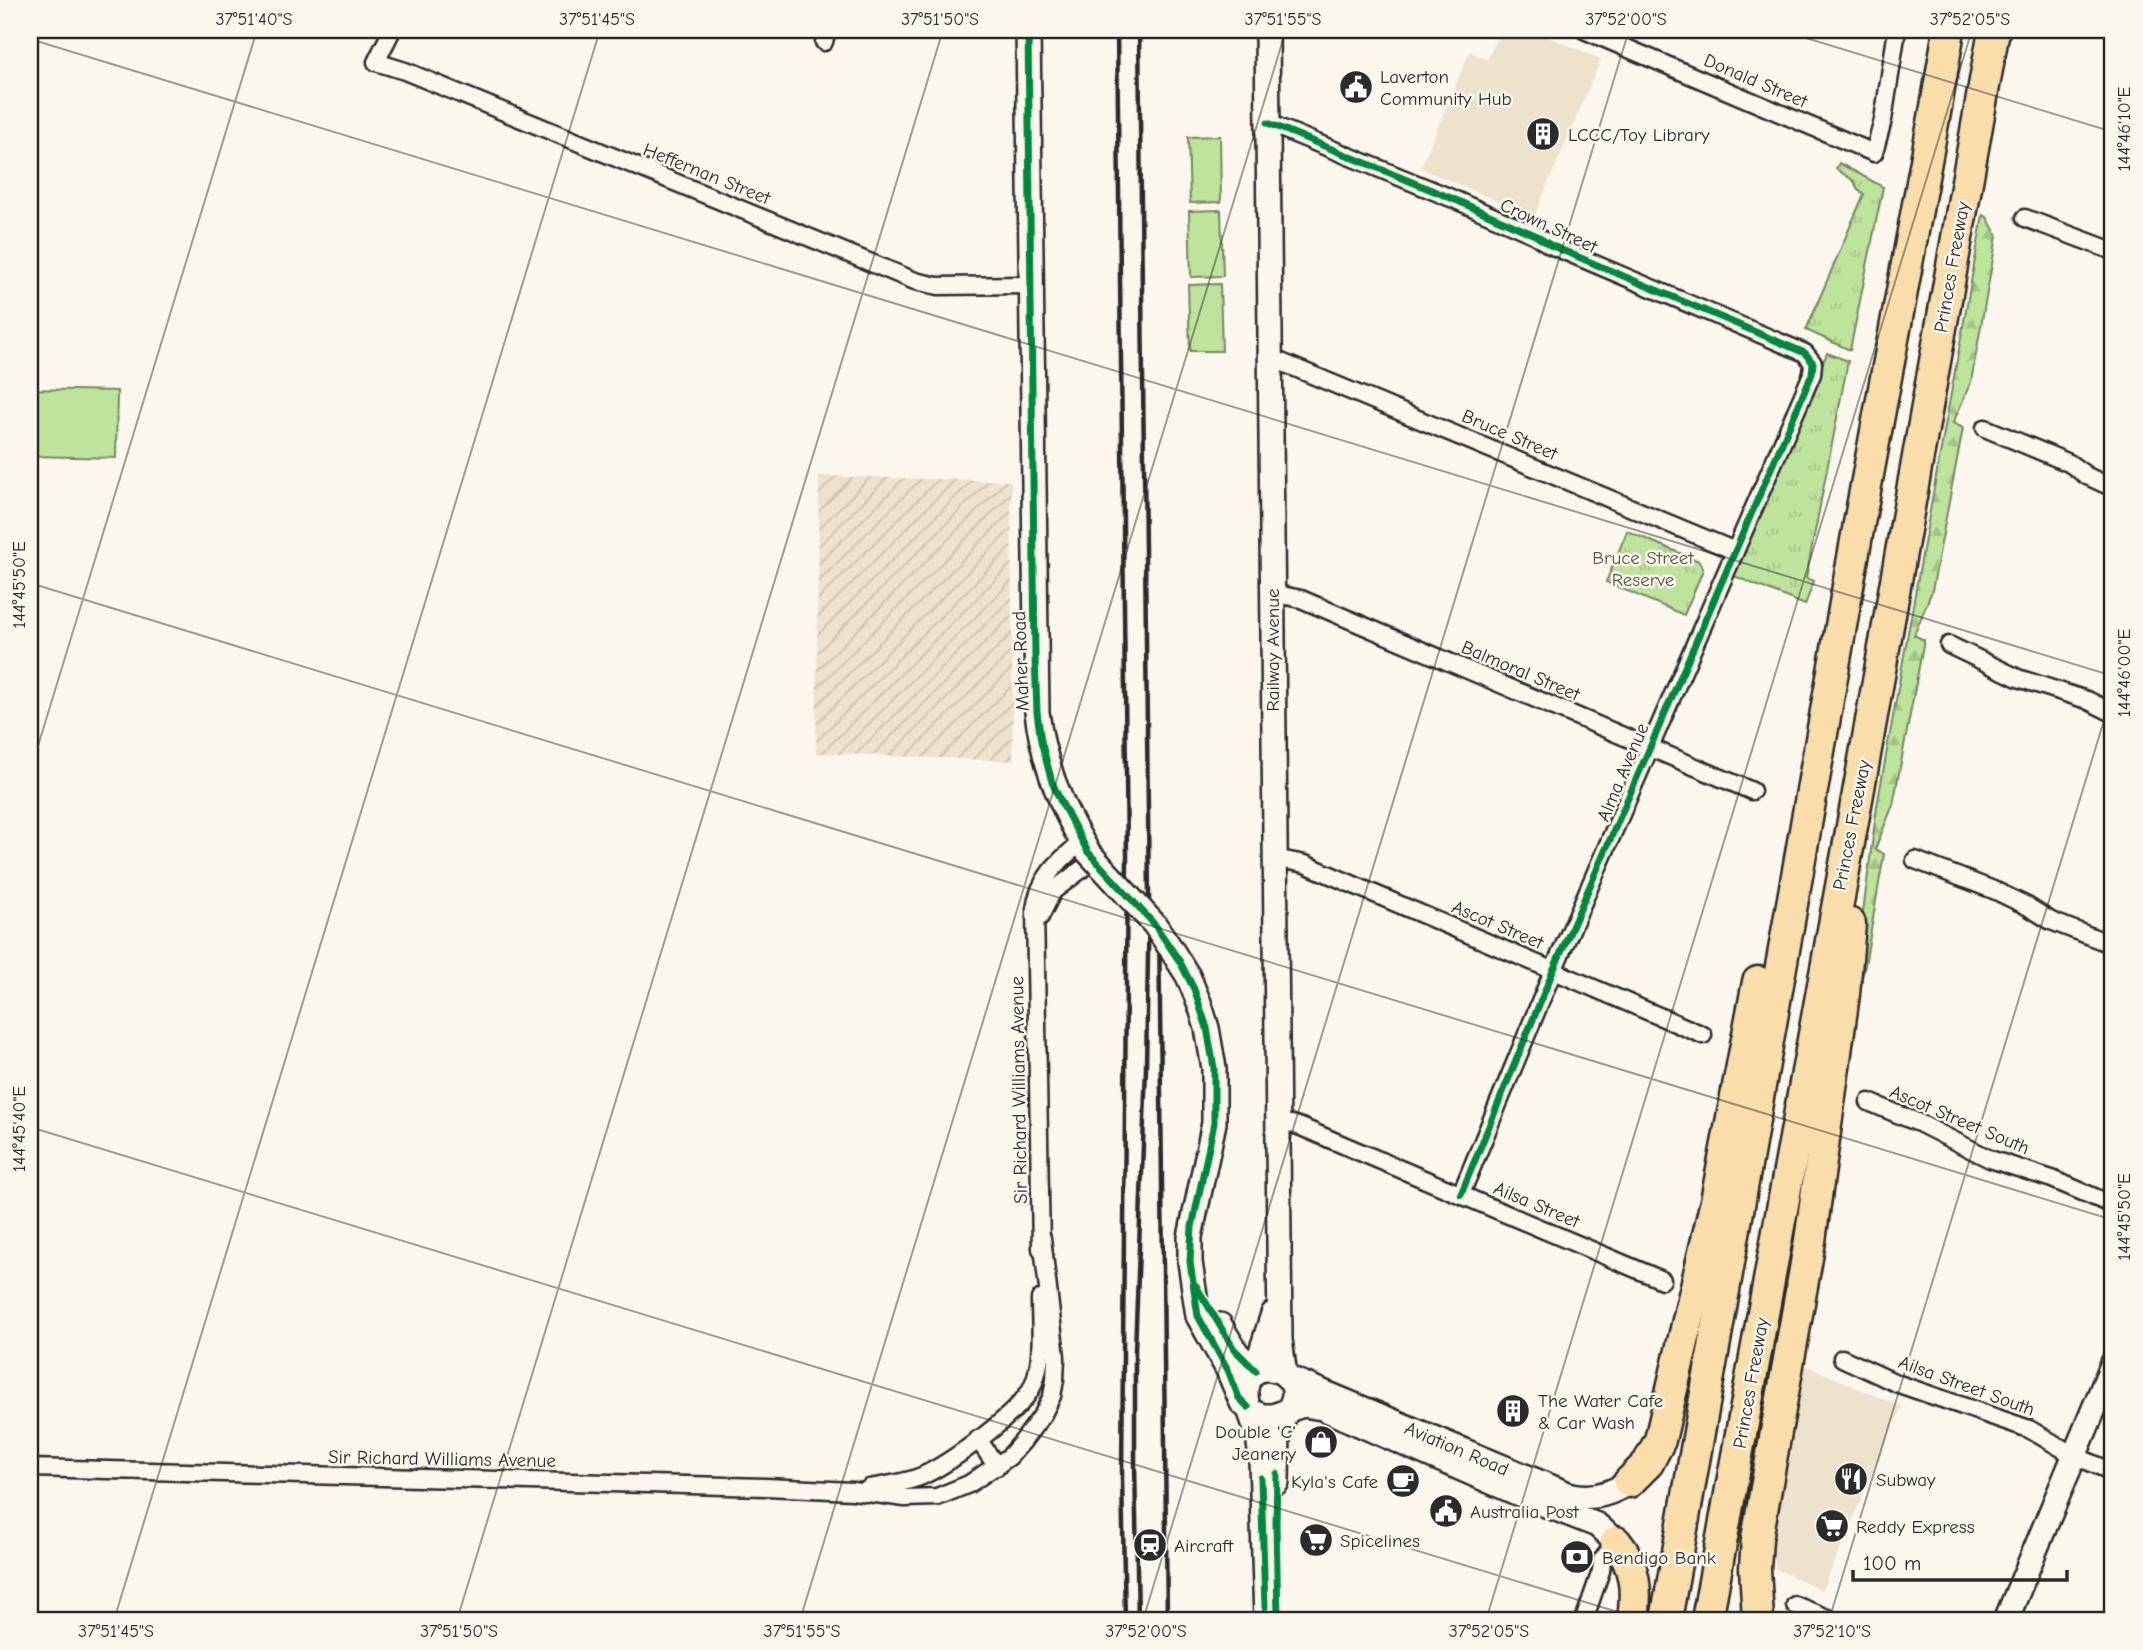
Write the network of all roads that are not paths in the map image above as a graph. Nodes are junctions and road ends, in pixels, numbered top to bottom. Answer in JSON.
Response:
{"nodes":[{"id":1,"x":392,"y":30,"type":"edge"},
{"id":2,"x":1028,"y":30,"type":"edge"},
{"id":3,"x":1266,"y":30,"type":"edge"},
{"id":4,"x":1584,"y":30,"type":"edge"},
{"id":5,"x":1897,"y":30,"type":"edge"},
{"id":6,"x":1942,"y":30,"type":"edge"},
{"id":7,"x":1949,"y":30,"type":"edge"},
{"id":8,"x":1994,"y":30,"type":"edge"},
{"id":9,"x":1936,"y":107,"type":"junction"},
{"id":10,"x":1268,"y":123,"type":"junction"},
{"id":11,"x":2025,"y":218,"type":"dead end"},
{"id":12,"x":2113,"y":251,"type":"edge"},
{"id":13,"x":1031,"y":285,"type":"junction"},
{"id":14,"x":1269,"y":357,"type":"junction"},
{"id":15,"x":1813,"y":363,"type":"joint"},
{"id":16,"x":1985,"y":428,"type":"dead end"},
{"id":17,"x":2113,"y":488,"type":"edge"},
{"id":18,"x":1860,"y":518,"type":"junction"},
{"id":19,"x":1735,"y":551,"type":"junction"},
{"id":20,"x":1272,"y":593,"type":"junction"},
{"id":21,"x":1949,"y":645,"type":"dead end"},
{"id":22,"x":2113,"y":713,"type":"edge"},
{"id":23,"x":1649,"y":748,"type":"junction"},
{"id":24,"x":1863,"y":766,"type":"junction"},
{"id":25,"x":1752,"y":791,"type":"dead end"},
{"id":26,"x":1088,"y":855,"type":"junction"},
{"id":27,"x":1274,"y":858,"type":"junction"},
{"id":28,"x":1915,"y":860,"type":"dead end"},
{"id":29,"x":1037,"y":940,"type":"junction"},
{"id":30,"x":2113,"y":945,"type":"edge"},
{"id":31,"x":1553,"y":971,"type":"junction"},
{"id":32,"x":1703,"y":1035,"type":"dead end"},
{"id":33,"x":1869,"y":1102,"type":"dead end"},
{"id":34,"x":1277,"y":1124,"type":"junction"},
{"id":35,"x":1461,"y":1194,"type":"junction"},
{"id":36,"x":2113,"y":1205,"type":"edge"},
{"id":37,"x":1042,"y":1238,"type":"junction"},
{"id":38,"x":1280,"y":1269,"type":"junction"},
{"id":39,"x":1192,"y":1280,"type":"junction"},
{"id":40,"x":1662,"y":1280,"type":"dead end"},
{"id":41,"x":1842,"y":1358,"type":"dead end"},
{"id":42,"x":2113,"y":1363,"type":"edge"},
{"id":43,"x":1258,"y":1370,"type":"junction"},
{"id":44,"x":1286,"y":1376,"type":"junction"},
{"id":45,"x":1248,"y":1408,"type":"junction"},
{"id":46,"x":1287,"y":1410,"type":"junction"},
{"id":47,"x":1401,"y":1433,"type":"junction"},
{"id":48,"x":978,"y":1439,"type":"junction"},
{"id":49,"x":2075,"y":1456,"type":"junction"},
{"id":50,"x":996,"y":1467,"type":"junction"},
{"id":51,"x":30,"y":1468,"type":"edge"},
{"id":52,"x":2113,"y":1472,"type":"edge"},
{"id":53,"x":1629,"y":1482,"type":"joint"},
{"id":54,"x":1528,"y":1488,"type":"junction"},
{"id":55,"x":853,"y":1490,"type":"junction"},
{"id":56,"x":1616,"y":1542,"type":"junction"},
{"id":57,"x":1795,"y":1605,"type":"dead end"},
{"id":58,"x":1266,"y":1620,"type":"edge"},
{"id":59,"x":1278,"y":1620,"type":"edge"},
{"id":60,"x":1584,"y":1620,"type":"edge"},
{"id":61,"x":1633,"y":1620,"type":"edge"},
{"id":62,"x":1666,"y":1620,"type":"edge"},
{"id":63,"x":1707,"y":1620,"type":"edge"},
{"id":64,"x":1758,"y":1620,"type":"edge"},
{"id":65,"x":1832,"y":1620,"type":"edge"},
{"id":66,"x":2006,"y":1620,"type":"edge"}],
"edges":[{"from":1,"to":13,"type":"street","name":"Heffernan Street"},
{"from":2,"to":13,"type":"street","name":"Maher Road"},
{"from":3,"to":10,"type":"street","name":"Railway Avenue"},
{"from":4,"to":5,"type":"street","name":"Donald Street"},
{"from":6,"to":9,"type":"highway"},
{"from":7,"to":9,"type":"highway"},
{"from":8,"to":24,"type":"highway","name":"Princes Freeway"},
{"from":9,"to":18,"type":"highway"},
{"from":10,"to":14,"type":"street","name":"Railway Avenue"},
{"from":10,"to":15,"type":"street","name":"Crown Street"},
{"from":11,"to":12,"type":"street"},
{"from":13,"to":26,"type":"street","name":"Maher Road"},
{"from":14,"to":19,"type":"street","name":"Bruce Street"},
{"from":14,"to":20,"type":"street","name":"Railway Avenue"},
{"from":15,"to":19,"type":"street","name":"Alma Avenue"},
{"from":16,"to":17,"type":"street"},
{"from":18,"to":53,"type":"highway"},
{"from":18,"to":62,"type":"highway"},
{"from":19,"to":23,"type":"street","name":"Alma Avenue"},
{"from":20,"to":23,"type":"street","name":"Balmoral Street"},
{"from":20,"to":27,"type":"street","name":"Railway Avenue"},
{"from":21,"to":22,"type":"street"},
{"from":23,"to":25,"type":"street","name":"Balmoral Street"},
{"from":23,"to":31,"type":"street","name":"Alma Avenue"},
{"from":24,"to":63,"type":"highway","name":"Princes Freeway"},
{"from":24,"to":64,"type":"highway"},
{"from":26,"to":29,"type":"street","name":"Sir Richard Williams Avenue"},
{"from":26,"to":29,"type":"street","name":"Sir Richard Williams Avenue"},
{"from":26,"to":39,"type":"street","name":"Maher Road","bridge":true},
{"from":27,"to":31,"type":"street","name":"Ascot Street"},
{"from":27,"to":34,"type":"street","name":"Railway Avenue"},
{"from":28,"to":30,"type":"street"},
{"from":29,"to":37,"type":"street","name":"Sir Richard Williams Avenue"},
{"from":31,"to":32,"type":"street","name":"Ascot Street"},
{"from":31,"to":35,"type":"street","name":"Alma Avenue"},
{"from":33,"to":36,"type":"street","name":"Ascot Street South"},
{"from":34,"to":35,"type":"street","name":"Ailsa Street"},
{"from":34,"to":38,"type":"street","name":"Railway Avenue"},
{"from":35,"to":40,"type":"street","name":"Ailsa Street"},
{"from":37,"to":48,"type":"street","name":"Sir Richard Williams Avenue"},
{"from":37,"to":50,"type":"street","name":"Sir Richard Williams Avenue"},
{"from":38,"to":43,"type":"street","name":"Railway Avenue"},
{"from":38,"to":44,"type":"street","name":"Railway Avenue"},
{"from":39,"to":43,"type":"street","name":"Maher Road"},
{"from":39,"to":45,"type":"street","name":"Maher Road"},
{"from":41,"to":49,"type":"street","name":"Ailsa Street South"},
{"from":42,"to":49,"type":"street"},
{"from":43,"to":44,"type":"street"},
{"from":43,"to":45,"type":"street"},
{"from":44,"to":46,"type":"street"},
{"from":44,"to":47,"type":"street","name":"Aviation Road"},
{"from":45,"to":46,"type":"street"},
{"from":45,"to":58,"type":"street"},
{"from":46,"to":47,"type":"street","name":"Aviation Road"},
{"from":46,"to":59,"type":"street"},
{"from":47,"to":54,"type":"street","name":"Aviation Road"},
{"from":48,"to":50,"type":"street"},
{"from":48,"to":55,"type":"street","name":"Sir Richard Williams Avenue"},
{"from":49,"to":52,"type":"street","name":"Ailsa Street South"},
{"from":49,"to":66,"type":"street"},
{"from":50,"to":55,"type":"street","name":"Sir Richard Williams Avenue"},
{"from":51,"to":55,"type":"street","name":"Sir Richard Williams Avenue"},
{"from":53,"to":54,"type":"street","name":"Aviation Road"},
{"from":54,"to":56,"type":"street","name":"Aviation Road"},
{"from":56,"to":60,"type":"street"},
{"from":56,"to":61,"type":"highway"},
{"from":57,"to":65,"type":"street"}]}
